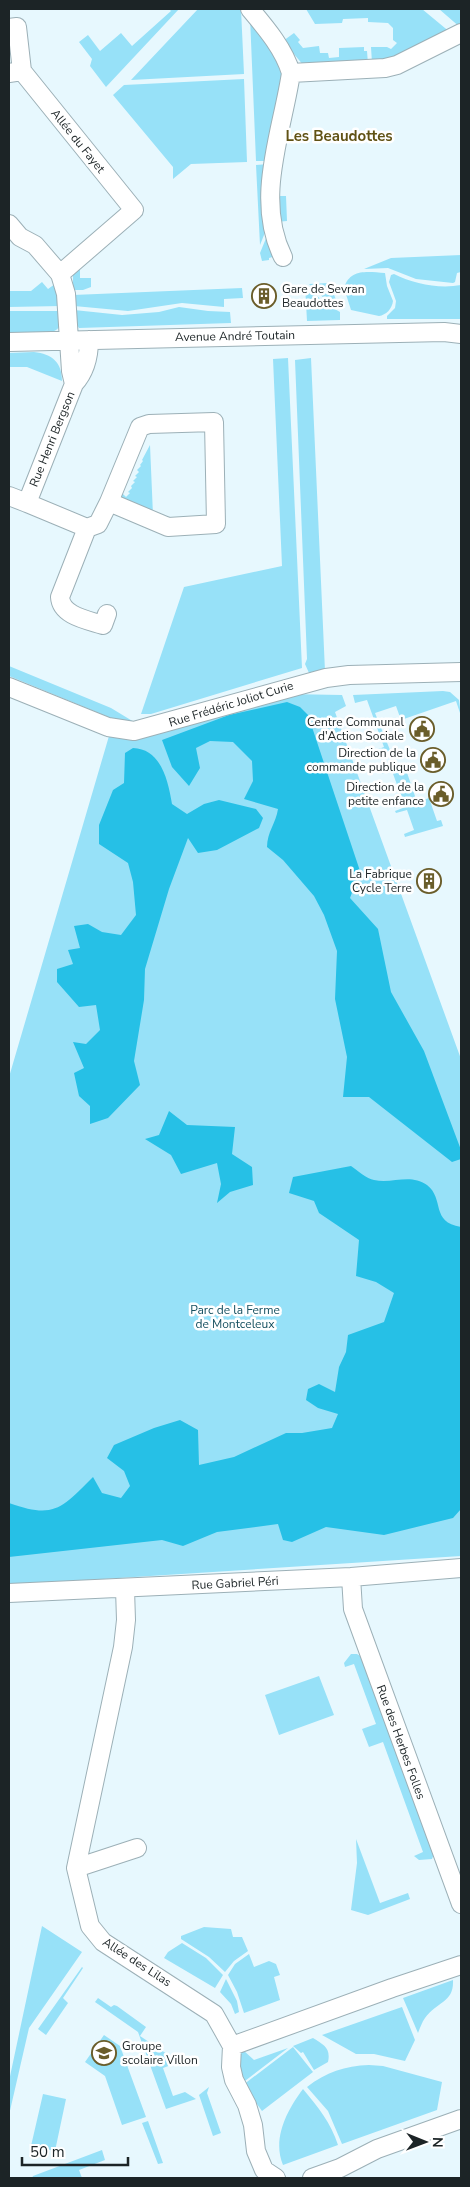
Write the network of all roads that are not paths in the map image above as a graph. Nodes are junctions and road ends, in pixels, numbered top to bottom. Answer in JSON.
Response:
{"nodes":[{"id":1,"x":250,"y":9,"type":"edge"},
{"id":2,"x":9,"y":28,"type":"edge"},
{"id":3,"x":461,"y":33,"type":"edge"},
{"id":4,"x":16,"y":72,"type":"edge"},
{"id":5,"x":291,"y":73,"type":"junction"},
{"id":6,"x":9,"y":224,"type":"edge"},
{"id":7,"x":283,"y":257,"type":"dead end"},
{"id":8,"x":60,"y":274,"type":"junction"},
{"id":9,"x":461,"y":334,"type":"edge"},
{"id":10,"x":70,"y":340,"type":"junction"},
{"id":11,"x":89,"y":340,"type":"junction"},
{"id":12,"x":9,"y":342,"type":"edge"},
{"id":13,"x":74,"y":384,"type":"junction"},
{"id":14,"x":9,"y":496,"type":"edge"},
{"id":15,"x":109,"y":502,"type":"junction"},
{"id":16,"x":27,"y":504,"type":"junction"},
{"id":17,"x":87,"y":528,"type":"junction"},
{"id":18,"x":103,"y":625,"type":"dead end"},
{"id":19,"x":461,"y":672,"type":"edge"},
{"id":20,"x":9,"y":687,"type":"edge"},
{"id":21,"x":461,"y":1568,"type":"edge"},
{"id":22,"x":351,"y":1577,"type":"junction"},
{"id":23,"x":125,"y":1589,"type":"junction"},
{"id":24,"x":9,"y":1593,"type":"edge"},
{"id":25,"x":137,"y":1848,"type":"dead end"},
{"id":26,"x":76,"y":1868,"type":"junction"},
{"id":27,"x":461,"y":1904,"type":"edge"},
{"id":28,"x":461,"y":1965,"type":"edge"},
{"id":29,"x":232,"y":2046,"type":"junction"},
{"id":30,"x":461,"y":2119,"type":"edge"},
{"id":31,"x":276,"y":2178,"type":"edge"},
{"id":32,"x":312,"y":2178,"type":"edge"}],
"edges":[{"from":1,"to":5,"type":"street"},
{"from":2,"to":4,"type":"street","name":"Allée du Fayet"},
{"from":3,"to":5,"type":"street"},
{"from":4,"to":8,"type":"street","name":"Allée du Fayet"},
{"from":5,"to":7,"type":"street"},
{"from":6,"to":8,"type":"street"},
{"from":8,"to":10,"type":"street"},
{"from":9,"to":11,"type":"street","name":"Avenue André Toutain"},
{"from":10,"to":11,"type":"street","name":"Avenue André Toutain"},
{"from":10,"to":12,"type":"street","name":"Avenue André Toutain"},
{"from":10,"to":13,"type":"street","name":"Rue Henri Bergson"},
{"from":11,"to":13,"type":"street"},
{"from":13,"to":16,"type":"street","name":"Rue Henri Bergson"},
{"from":14,"to":16,"type":"street"},
{"from":15,"to":15,"type":"street"},
{"from":15,"to":17,"type":"street"},
{"from":16,"to":17,"type":"street","name":"Rue Henri Bergson"},
{"from":17,"to":18,"type":"street"},
{"from":19,"to":20,"type":"street","name":"Rue Frédéric Joliot Curie"},
{"from":21,"to":22,"type":"street","name":"Rue Gabriel Péri"},
{"from":22,"to":23,"type":"street","name":"Rue Gabriel Péri"},
{"from":22,"to":27,"type":"street","name":"Rue des Herbes Folles"},
{"from":23,"to":24,"type":"street","name":"Rue Gabriel Péri"},
{"from":23,"to":26,"type":"street","name":"Allée des Lilas"},
{"from":25,"to":26,"type":"street"},
{"from":26,"to":29,"type":"street","name":"Allée des Lilas"},
{"from":28,"to":29,"type":"street"},
{"from":29,"to":31,"type":"street"},
{"from":30,"to":32,"type":"street"}]}
